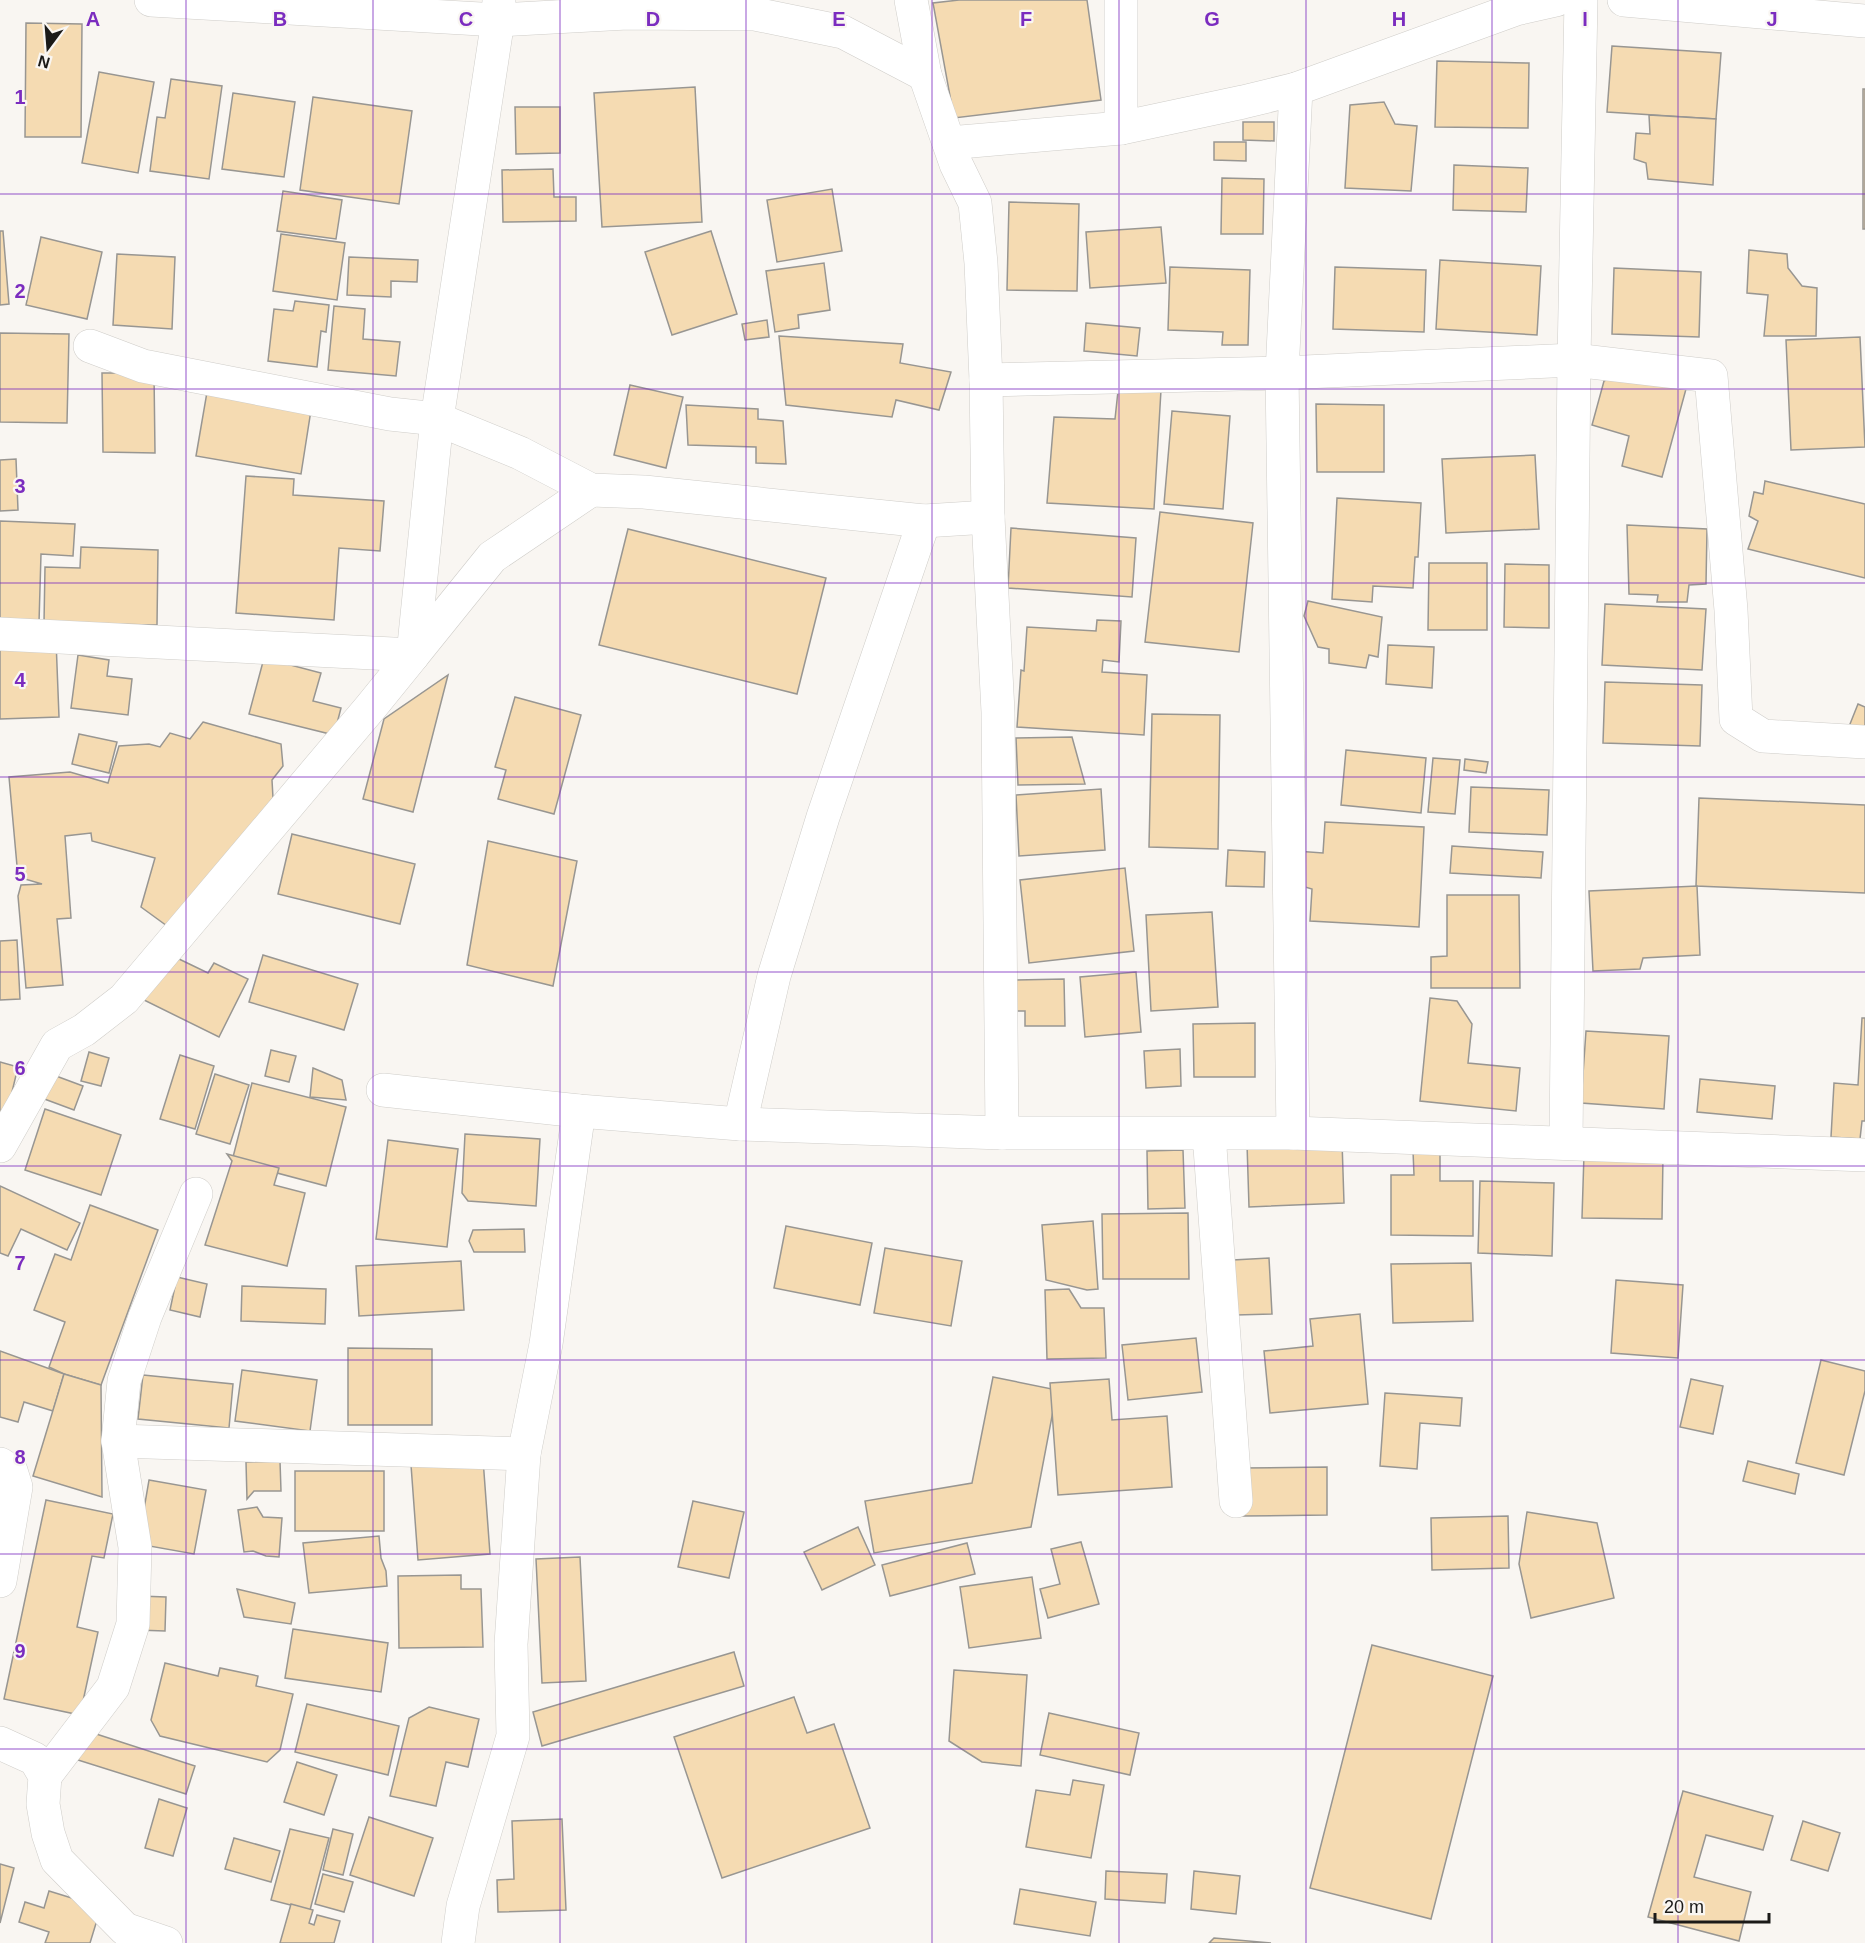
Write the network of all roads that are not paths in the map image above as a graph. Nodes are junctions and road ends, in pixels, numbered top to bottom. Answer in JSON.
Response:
{"nodes":[{"id":1,"x":150,"y":0,"type":"edge"},
{"id":2,"x":911,"y":0,"type":"edge"},
{"id":3,"x":1121,"y":0,"type":"edge"},
{"id":4,"x":1556,"y":0,"type":"edge"},
{"id":5,"x":1581,"y":0,"type":"edge"},
{"id":6,"x":1624,"y":0,"type":"edge"},
{"id":7,"x":498,"y":10,"type":"edge"},
{"id":8,"x":1865,"y":21,"type":"edge"},
{"id":9,"x":925,"y":75,"type":"junction"},
{"id":10,"x":1296,"y":89,"type":"junction"},
{"id":11,"x":1121,"y":128,"type":"junction"},
{"id":12,"x":949,"y":143,"type":"junction"},
{"id":13,"x":90,"y":346,"type":"dead end"},
{"id":14,"x":1574,"y":360,"type":"junction"},
{"id":15,"x":1282,"y":373,"type":"junction"},
{"id":16,"x":986,"y":380,"type":"junction"},
{"id":17,"x":437,"y":419,"type":"junction"},
{"id":18,"x":591,"y":490,"type":"junction"},
{"id":19,"x":988,"y":517,"type":"junction"},
{"id":20,"x":924,"y":521,"type":"junction"},
{"id":21,"x":0,"y":634,"type":"edge"},
{"id":22,"x":413,"y":655,"type":"junction"},
{"id":23,"x":1865,"y":742,"type":"edge"},
{"id":24,"x":383,"y":1090,"type":"dead end"},
{"id":25,"x":579,"y":1111,"type":"junction"},
{"id":26,"x":740,"y":1124,"type":"junction"},
{"id":27,"x":1002,"y":1133,"type":"junction"},
{"id":28,"x":1209,"y":1134,"type":"junction"},
{"id":29,"x":1293,"y":1134,"type":"junction"},
{"id":30,"x":1566,"y":1142,"type":"junction"},
{"id":31,"x":0,"y":1146,"type":"edge"},
{"id":32,"x":1865,"y":1155,"type":"edge"},
{"id":33,"x":196,"y":1194,"type":"dead end"},
{"id":34,"x":118,"y":1441,"type":"junction"},
{"id":35,"x":524,"y":1454,"type":"junction"},
{"id":36,"x":0,"y":1464,"type":"edge"},
{"id":37,"x":1236,"y":1501,"type":"dead end"},
{"id":38,"x":0,"y":1581,"type":"edge"},
{"id":39,"x":0,"y":1743,"type":"edge"},
{"id":40,"x":45,"y":1776,"type":"junction"},
{"id":41,"x":166,"y":1943,"type":"edge"},
{"id":42,"x":458,"y":1943,"type":"edge"}],
"edges":[{"from":1,"to":7,"type":"street"},
{"from":2,"to":9,"type":"street"},
{"from":3,"to":11,"type":"street"},
{"from":4,"to":10,"type":"street"},
{"from":5,"to":14,"type":"street"},
{"from":6,"to":8,"type":"street"},
{"from":7,"to":9,"type":"street"},
{"from":7,"to":17,"type":"street"},
{"from":9,"to":12,"type":"street"},
{"from":10,"to":11,"type":"street"},
{"from":10,"to":15,"type":"street"},
{"from":11,"to":12,"type":"street"},
{"from":12,"to":16,"type":"street"},
{"from":13,"to":17,"type":"street"},
{"from":14,"to":15,"type":"street"},
{"from":14,"to":23,"type":"street"},
{"from":14,"to":30,"type":"street"},
{"from":15,"to":16,"type":"street"},
{"from":15,"to":29,"type":"street"},
{"from":16,"to":19,"type":"street"},
{"from":17,"to":18,"type":"street"},
{"from":17,"to":22,"type":"street"},
{"from":18,"to":20,"type":"street"},
{"from":18,"to":22,"type":"street"},
{"from":19,"to":20,"type":"street"},
{"from":19,"to":27,"type":"street"},
{"from":20,"to":26,"type":"street"},
{"from":21,"to":22,"type":"street"},
{"from":22,"to":31,"type":"street"},
{"from":24,"to":25,"type":"street"},
{"from":25,"to":26,"type":"street"},
{"from":25,"to":35,"type":"street"},
{"from":26,"to":27,"type":"street"},
{"from":27,"to":28,"type":"street"},
{"from":28,"to":29,"type":"street"},
{"from":28,"to":37,"type":"street"},
{"from":29,"to":30,"type":"street"},
{"from":30,"to":32,"type":"street"},
{"from":33,"to":34,"type":"street"},
{"from":34,"to":35,"type":"street"},
{"from":34,"to":40,"type":"street"},
{"from":35,"to":42,"type":"street"},
{"from":36,"to":38,"type":"street"},
{"from":39,"to":40,"type":"street"},
{"from":40,"to":41,"type":"street"}]}
